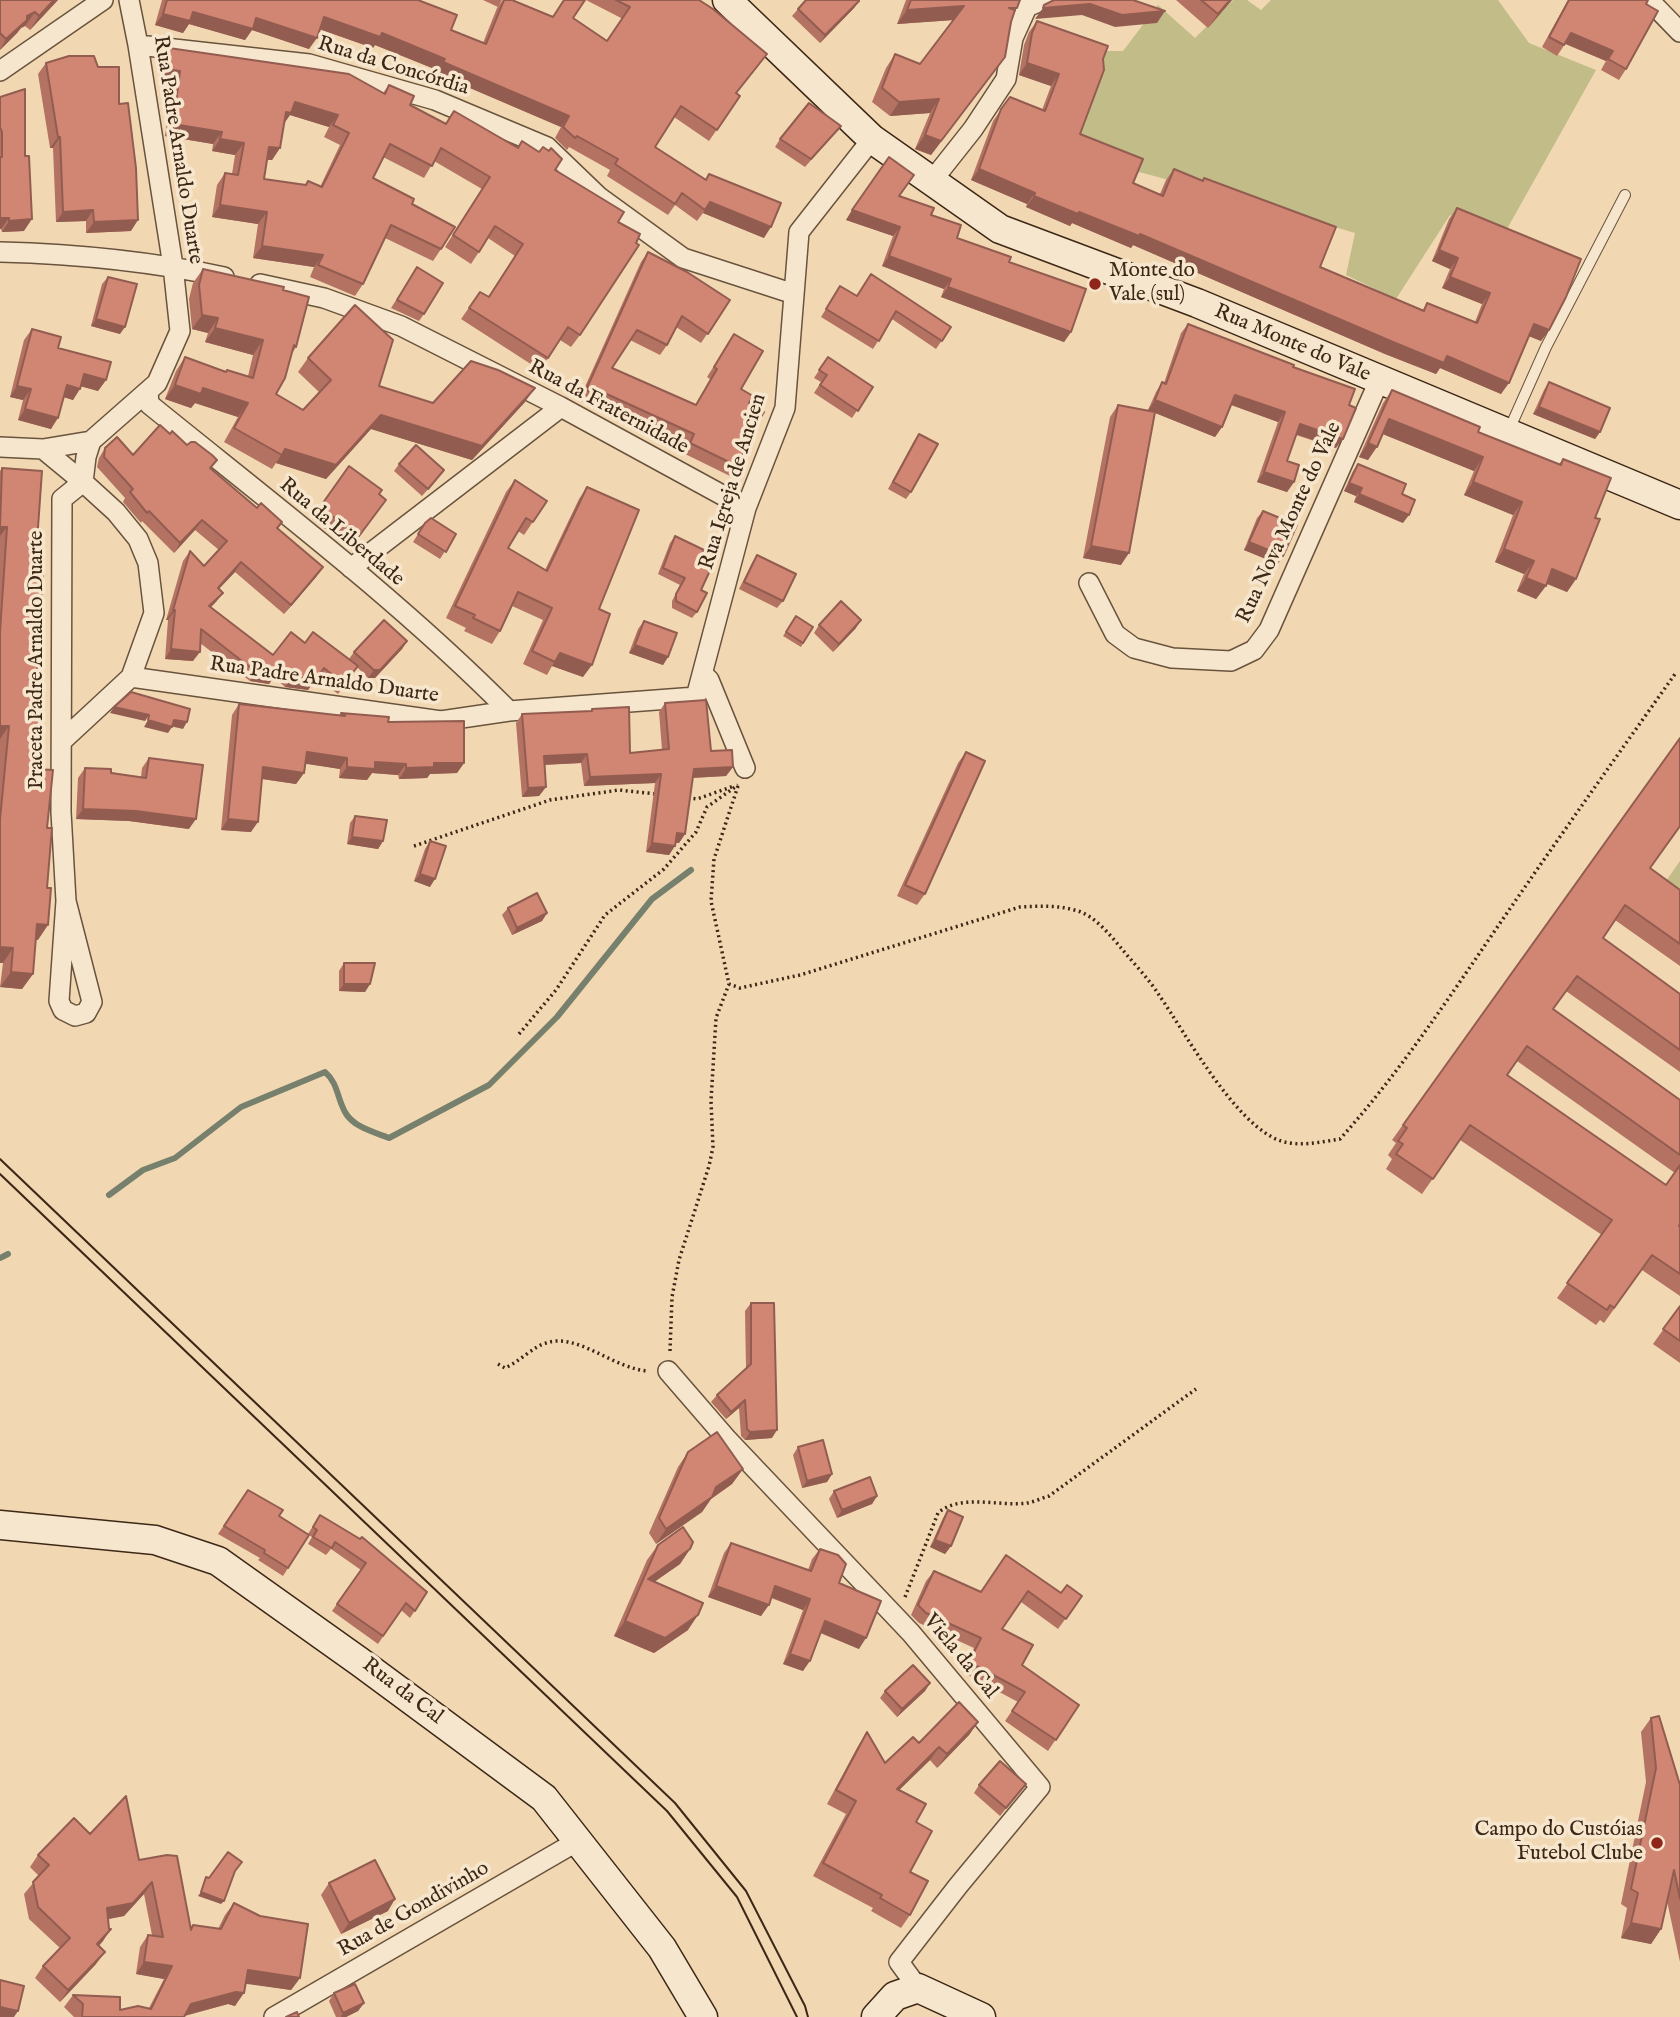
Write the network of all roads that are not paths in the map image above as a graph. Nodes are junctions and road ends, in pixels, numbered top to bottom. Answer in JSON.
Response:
{"nodes":[{"id":1,"x":103,"y":0,"type":"edge"},
{"id":2,"x":129,"y":0,"type":"edge"},
{"id":3,"x":727,"y":0,"type":"edge"},
{"id":4,"x":1043,"y":0,"type":"edge"},
{"id":5,"x":1649,"y":0,"type":"edge"},
{"id":6,"x":1680,"y":32,"type":"edge"},
{"id":7,"x":138,"y":45,"type":"junction"},
{"id":8,"x":0,"y":71,"type":"edge"},
{"id":9,"x":872,"y":139,"type":"junction"},
{"id":10,"x":932,"y":182,"type":"junction"},
{"id":11,"x":1625,"y":195,"type":"dead end"},
{"id":12,"x":0,"y":252,"type":"edge"},
{"id":13,"x":173,"y":266,"type":"junction"},
{"id":14,"x":794,"y":294,"type":"junction"},
{"id":15,"x":1379,"y":381,"type":"junction"},
{"id":16,"x":148,"y":391,"type":"junction"},
{"id":17,"x":561,"y":407,"type":"junction"},
{"id":18,"x":1507,"y":433,"type":"junction"},
{"id":19,"x":91,"y":441,"type":"junction"},
{"id":20,"x":0,"y":447,"type":"edge"},
{"id":21,"x":43,"y":449,"type":"junction"},
{"id":22,"x":83,"y":482,"type":"junction"},
{"id":23,"x":1680,"y":505,"type":"edge"},
{"id":24,"x":746,"y":508,"type":"junction"},
{"id":25,"x":351,"y":568,"type":"junction"},
{"id":26,"x":1089,"y":583,"type":"dead end"},
{"id":27,"x":703,"y":674,"type":"junction"},
{"id":28,"x":131,"y":677,"type":"junction"},
{"id":29,"x":509,"y":711,"type":"junction"},
{"id":30,"x":62,"y":741,"type":"junction"},
{"id":31,"x":742,"y":776,"type":"road end"},
{"id":32,"x":66,"y":901,"type":"junction"},
{"id":33,"x":668,"y":1371,"type":"road end"},
{"id":34,"x":0,"y":1525,"type":"edge"},
{"id":35,"x":576,"y":1842,"type":"junction"},
{"id":36,"x":918,"y":1988,"type":"junction"},
{"id":37,"x":274,"y":2017,"type":"edge"},
{"id":38,"x":703,"y":2017,"type":"edge"},
{"id":39,"x":876,"y":2017,"type":"edge"},
{"id":40,"x":981,"y":2017,"type":"edge"}],
"edges":[{"from":1,"to":8,"type":"street"},
{"from":2,"to":7,"type":"street","name":"Rua Padre Arnaldo Duarte"},
{"from":3,"to":9,"type":"street","name":"Rua Monte do Vale"},
{"from":4,"to":10,"type":"street"},
{"from":5,"to":6,"type":"street"},
{"from":7,"to":13,"type":"street","name":"Rua Padre Arnaldo Duarte"},
{"from":7,"to":14,"type":"street","name":"Rua da Concórdia"},
{"from":9,"to":10,"type":"street","name":"Rua Monte do Vale"},
{"from":9,"to":14,"type":"street","name":"Rua Igreja de Ancien"},
{"from":10,"to":15,"type":"street","name":"Rua Monte do Vale"},
{"from":11,"to":18,"type":"lane"},
{"from":12,"to":13,"type":"street","name":"Rua da Fraternidade"},
{"from":13,"to":16,"type":"street","name":"Rua Padre Arnaldo Duarte"},
{"from":13,"to":17,"type":"street","name":"Rua da Fraternidade"},
{"from":14,"to":24,"type":"street","name":"Rua Igreja de Ancien"},
{"from":15,"to":18,"type":"street","name":"Rua Monte do Vale"},
{"from":15,"to":26,"type":"street","name":"Rua Nova Monte do Vale"},
{"from":16,"to":19,"type":"street","name":"Rua Padre Arnaldo Duarte"},
{"from":16,"to":25,"type":"street","name":"Rua da Liberdade"},
{"from":17,"to":24,"type":"street","name":"Rua da Fraternidade"},
{"from":17,"to":25,"type":"street"},
{"from":18,"to":23,"type":"street","name":"Rua Monte do Vale"},
{"from":19,"to":21,"type":"street"},
{"from":19,"to":22,"type":"street"},
{"from":20,"to":21,"type":"street"},
{"from":21,"to":22,"type":"street"},
{"from":22,"to":28,"type":"street"},
{"from":22,"to":30,"type":"street","name":"Praceta Padre Arnaldo Duarte"},
{"from":24,"to":27,"type":"street","name":"Rua Igreja de Ancien"},
{"from":25,"to":29,"type":"street","name":"Rua da Liberdade"},
{"from":27,"to":29,"type":"street","name":"Rua Padre Arnaldo Duarte"},
{"from":27,"to":31,"type":"street"},
{"from":28,"to":29,"type":"street","name":"Rua Padre Arnaldo Duarte"},
{"from":28,"to":30,"type":"street"},
{"from":30,"to":32,"type":"street","name":"Praceta Padre Arnaldo Duarte"},
{"from":32,"to":32,"type":"street","name":"Praceta Padre Arnaldo Duarte"},
{"from":33,"to":36,"type":"street","name":"Viela da Cal"},
{"from":34,"to":35,"type":"street","name":"Rua da Cal"},
{"from":35,"to":37,"type":"street","name":"Rua de Gondivinho"},
{"from":35,"to":38,"type":"street","name":"Rua da Cal"},
{"from":36,"to":39,"type":"street"},
{"from":36,"to":40,"type":"street"}]}
